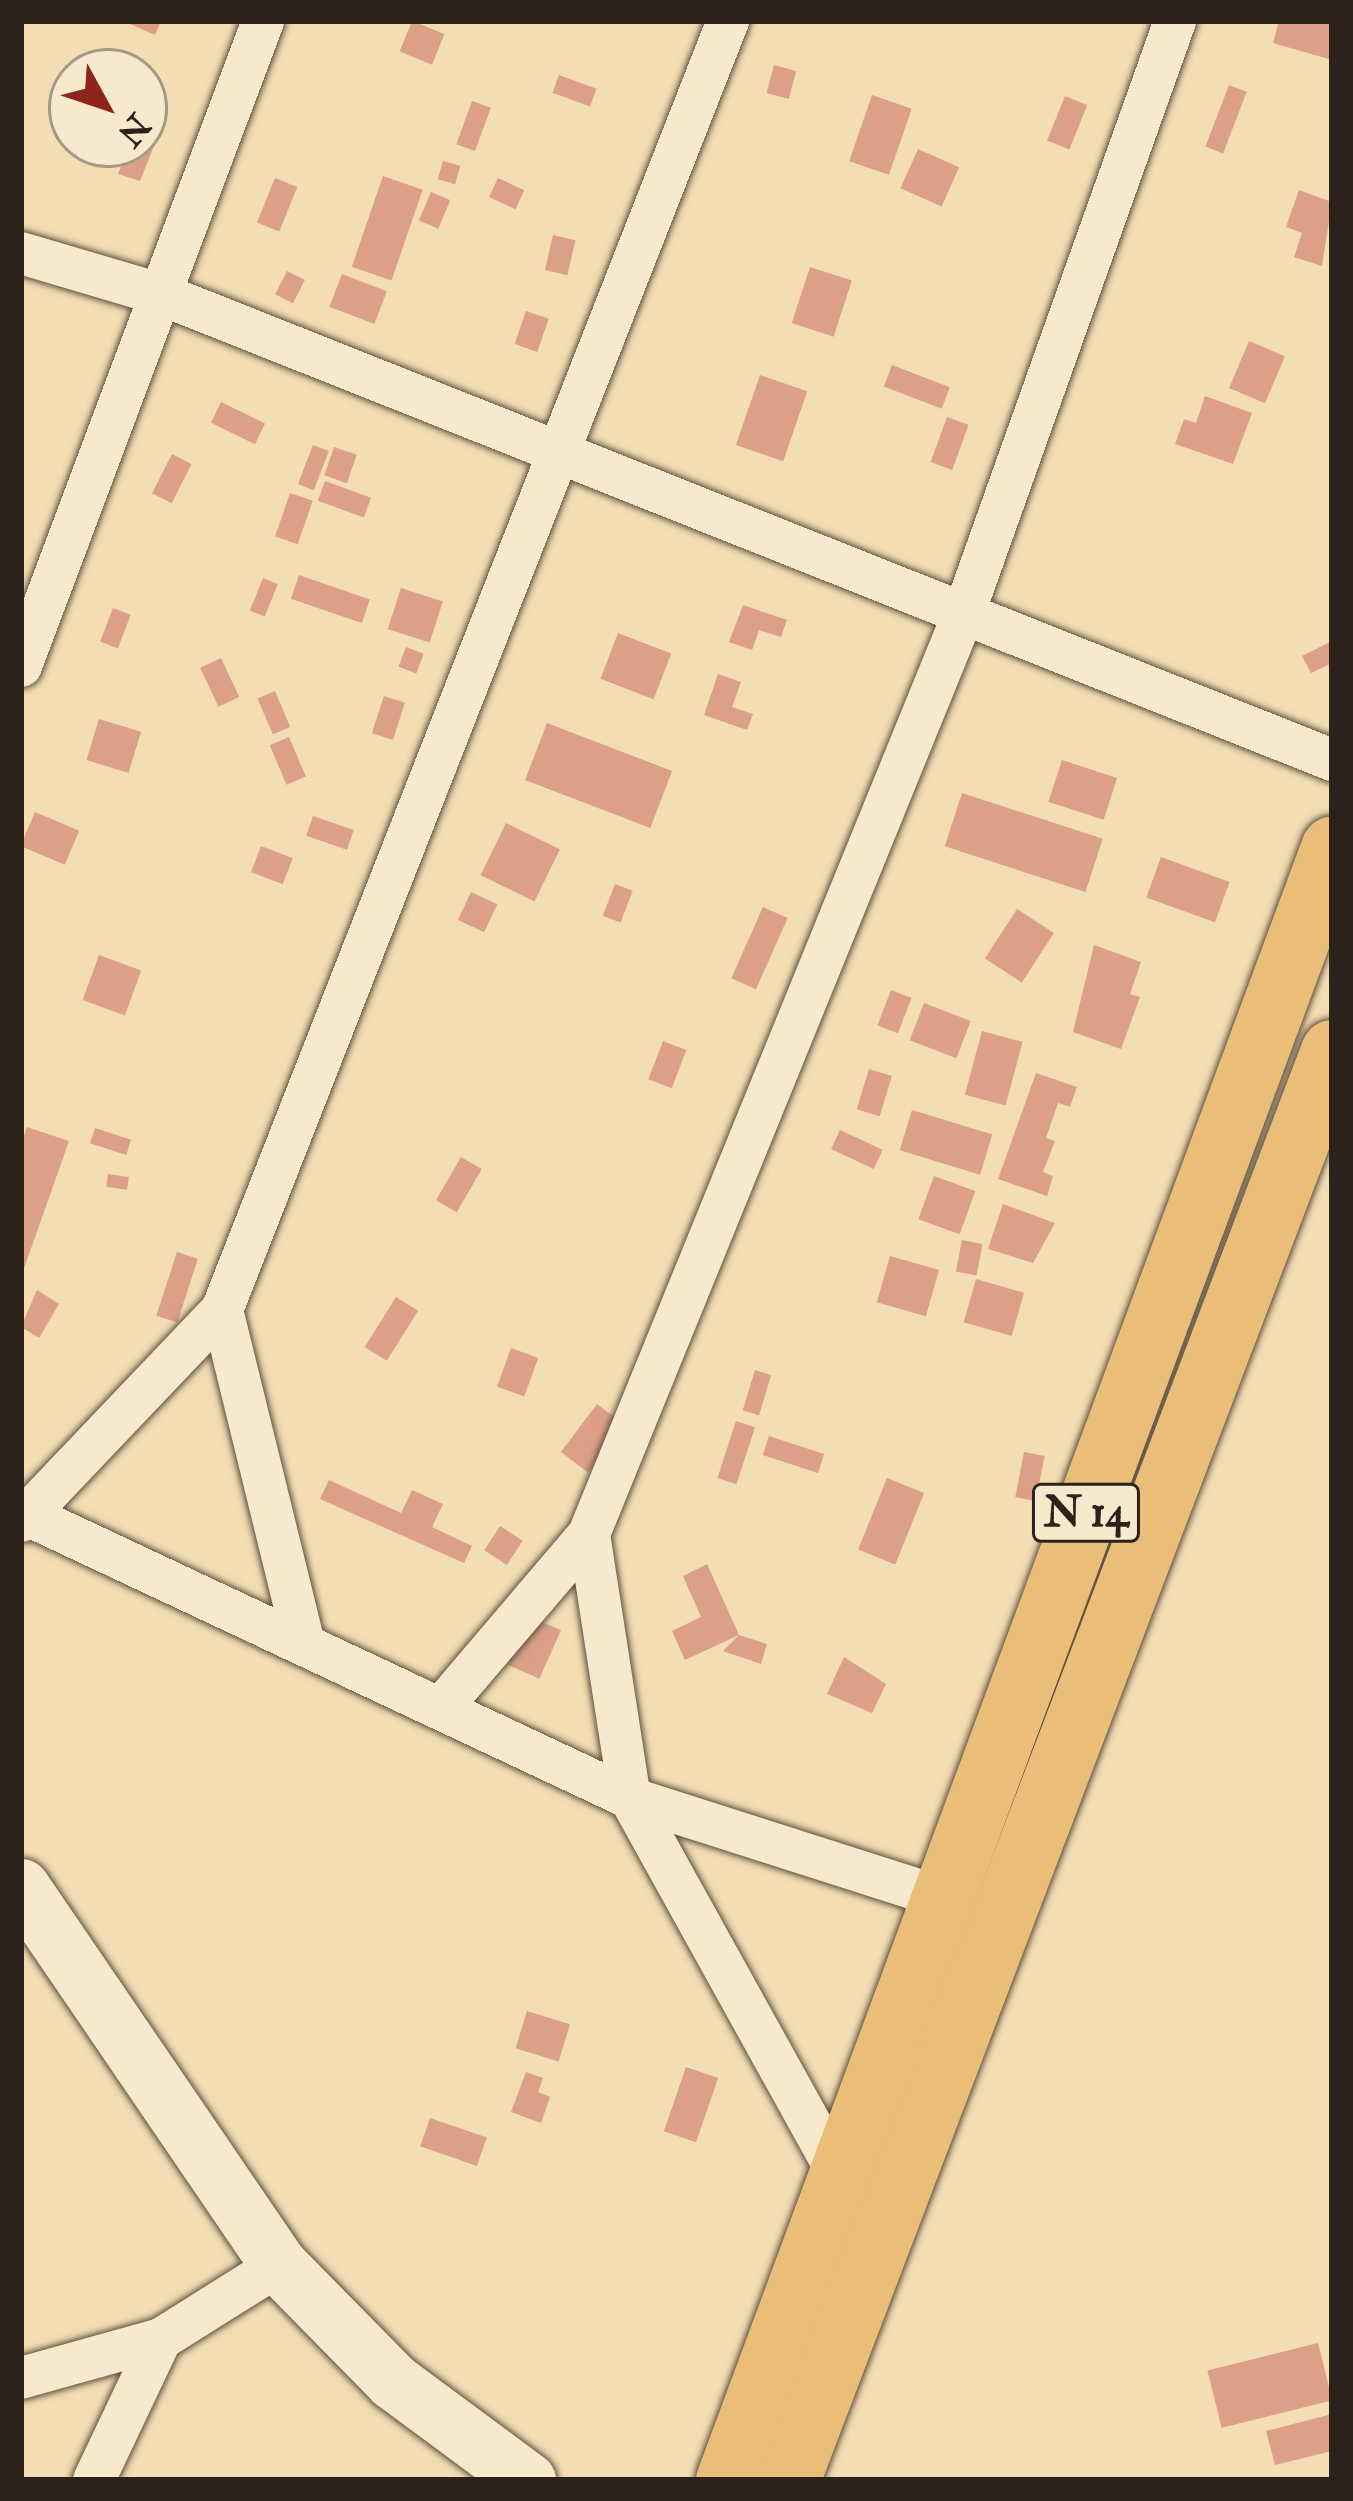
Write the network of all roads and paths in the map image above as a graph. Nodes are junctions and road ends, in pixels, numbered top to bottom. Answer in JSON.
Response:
{"nodes":[{"id":1,"x":262,"y":21,"type":"edge"},
{"id":2,"x":728,"y":21,"type":"edge"},
{"id":3,"x":1174,"y":21,"type":"edge"},
{"id":4,"x":21,"y":253,"type":"edge"},
{"id":5,"x":163,"y":295,"type":"junction"},
{"id":6,"x":562,"y":454,"type":"junction"},
{"id":7,"x":964,"y":614,"type":"junction"},
{"id":8,"x":21,"y":666,"type":"edge"},
{"id":9,"x":1332,"y":760,"type":"edge"},
{"id":10,"x":1332,"y":848,"type":"edge"},
{"id":11,"x":1327,"y":1078,"type":"edge"},
{"id":12,"x":222,"y":1310,"type":"junction"},
{"id":13,"x":22,"y":1516,"type":"edge"},
{"id":14,"x":589,"y":1534,"type":"junction"},
{"id":15,"x":304,"y":1644,"type":"junction"},
{"id":16,"x":441,"y":1708,"type":"junction"},
{"id":17,"x":630,"y":1798,"type":"junction"},
{"id":18,"x":21,"y":1887,"type":"edge"},
{"id":19,"x":944,"y":1898,"type":"junction"},
{"id":20,"x":841,"y":2179,"type":"junction"},
{"id":21,"x":878,"y":2249,"type":"junction"},
{"id":22,"x":280,"y":2265,"type":"junction"},
{"id":23,"x":161,"y":2339,"type":"junction"},
{"id":24,"x":21,"y":2378,"type":"edge"},
{"id":25,"x":94,"y":2480,"type":"edge"},
{"id":26,"x":527,"y":2480,"type":"edge"},
{"id":27,"x":727,"y":2480,"type":"edge"},
{"id":28,"x":788,"y":2480,"type":"edge"}],
"edges":[{"from":1,"to":5,"type":"street"},
{"from":2,"to":6,"type":"street"},
{"from":3,"to":7,"type":"street"},
{"from":4,"to":5,"type":"street"},
{"from":5,"to":6,"type":"street"},
{"from":5,"to":8,"type":"street"},
{"from":6,"to":7,"type":"street"},
{"from":6,"to":12,"type":"street"},
{"from":7,"to":9,"type":"street"},
{"from":7,"to":14,"type":"street"},
{"from":10,"to":19,"type":"main road","number":"N 14"},
{"from":11,"to":21,"type":"main road","number":"N 14"},
{"from":12,"to":13,"type":"street"},
{"from":12,"to":15,"type":"street"},
{"from":13,"to":15,"type":"street"},
{"from":14,"to":16,"type":"street"},
{"from":14,"to":17,"type":"street"},
{"from":15,"to":16,"type":"street"},
{"from":16,"to":17,"type":"street"},
{"from":17,"to":19,"type":"street"},
{"from":17,"to":20,"type":"street"},
{"from":18,"to":22,"type":"street"},
{"from":19,"to":20,"type":"main road","number":"N 14"},
{"from":20,"to":21,"type":"street"},
{"from":20,"to":27,"type":"main road","number":"N 14"},
{"from":21,"to":28,"type":"main road","number":"N 14"},
{"from":22,"to":23,"type":"street"},
{"from":22,"to":26,"type":"street"},
{"from":23,"to":24,"type":"street"},
{"from":23,"to":25,"type":"street"}]}
